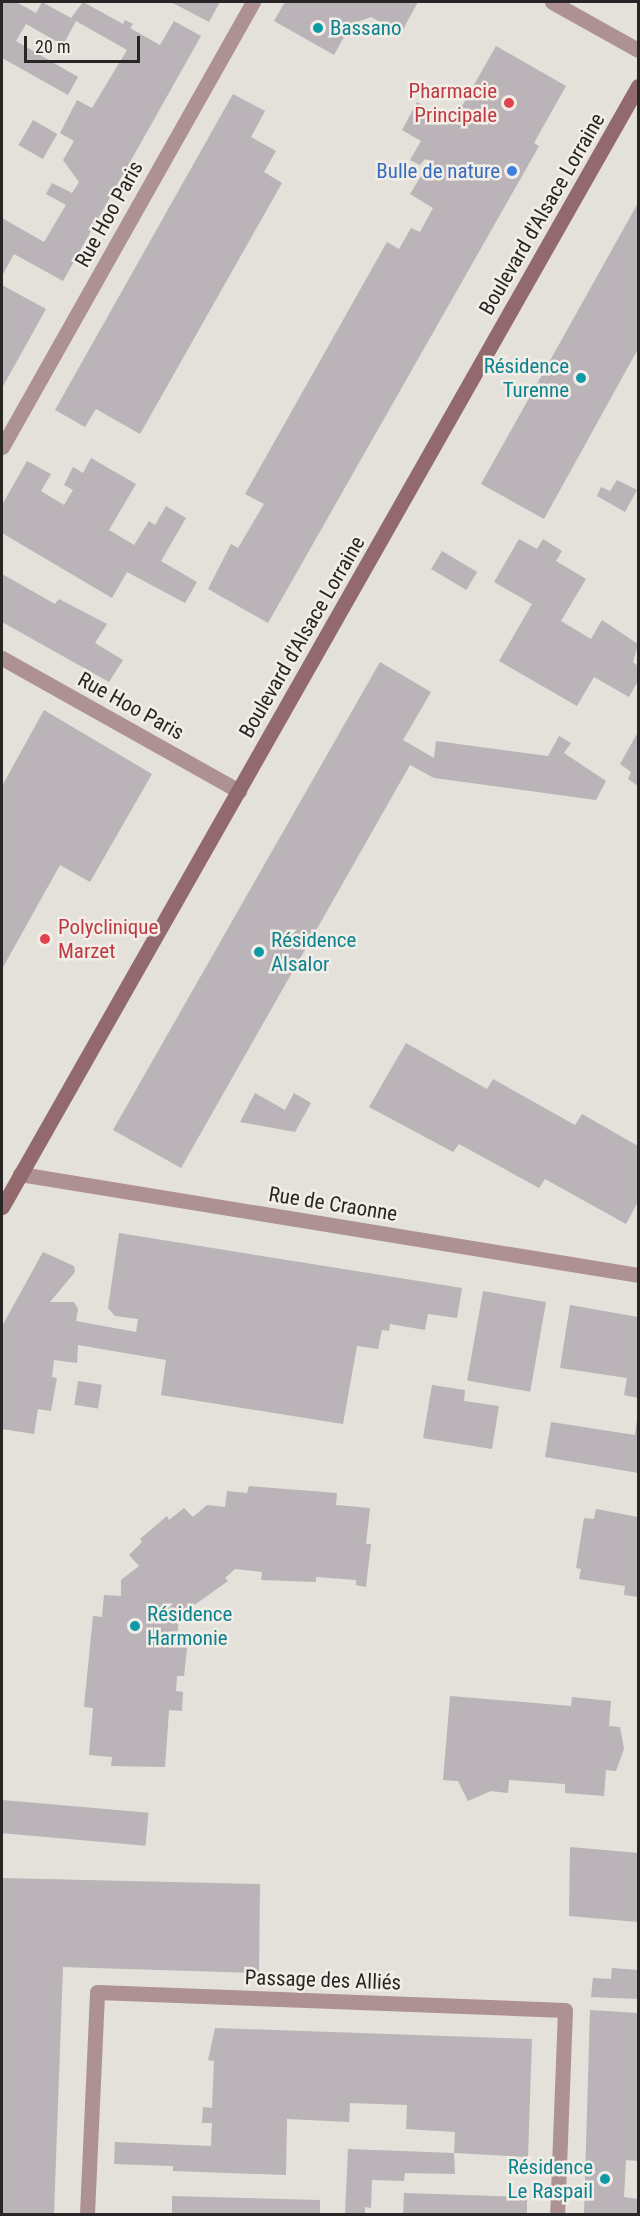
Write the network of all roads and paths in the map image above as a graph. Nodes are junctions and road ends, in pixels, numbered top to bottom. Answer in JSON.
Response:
{"nodes":[{"id":1,"x":253,"y":2,"type":"edge"},
{"id":2,"x":552,"y":2,"type":"edge"},
{"id":3,"x":639,"y":50,"type":"edge"},
{"id":4,"x":638,"y":88,"type":"edge"},
{"id":5,"x":2,"y":447,"type":"edge"},
{"id":6,"x":2,"y":657,"type":"edge"},
{"id":7,"x":239,"y":791,"type":"junction"},
{"id":8,"x":20,"y":1174,"type":"junction"},
{"id":9,"x":2,"y":1208,"type":"edge"},
{"id":10,"x":639,"y":1275,"type":"edge"},
{"id":11,"x":87,"y":2214,"type":"edge"},
{"id":12,"x":557,"y":2214,"type":"edge"}],
"edges":[{"from":1,"to":5,"type":"street","name":"Rue Hoo Paris"},
{"from":2,"to":3,"type":"street"},
{"from":4,"to":7,"type":"main road","name":"Boulevard d'Alsace Lorraine"},
{"from":6,"to":7,"type":"street","name":"Rue Hoo Paris"},
{"from":7,"to":8,"type":"main road","name":"Boulevard d'Alsace Lorraine"},
{"from":8,"to":9,"type":"main road","name":"Boulevard d'Alsace Lorraine"},
{"from":8,"to":10,"type":"street","name":"Rue de Craonne"},
{"from":11,"to":12,"type":"street","name":"Passage des Alliés"}]}
